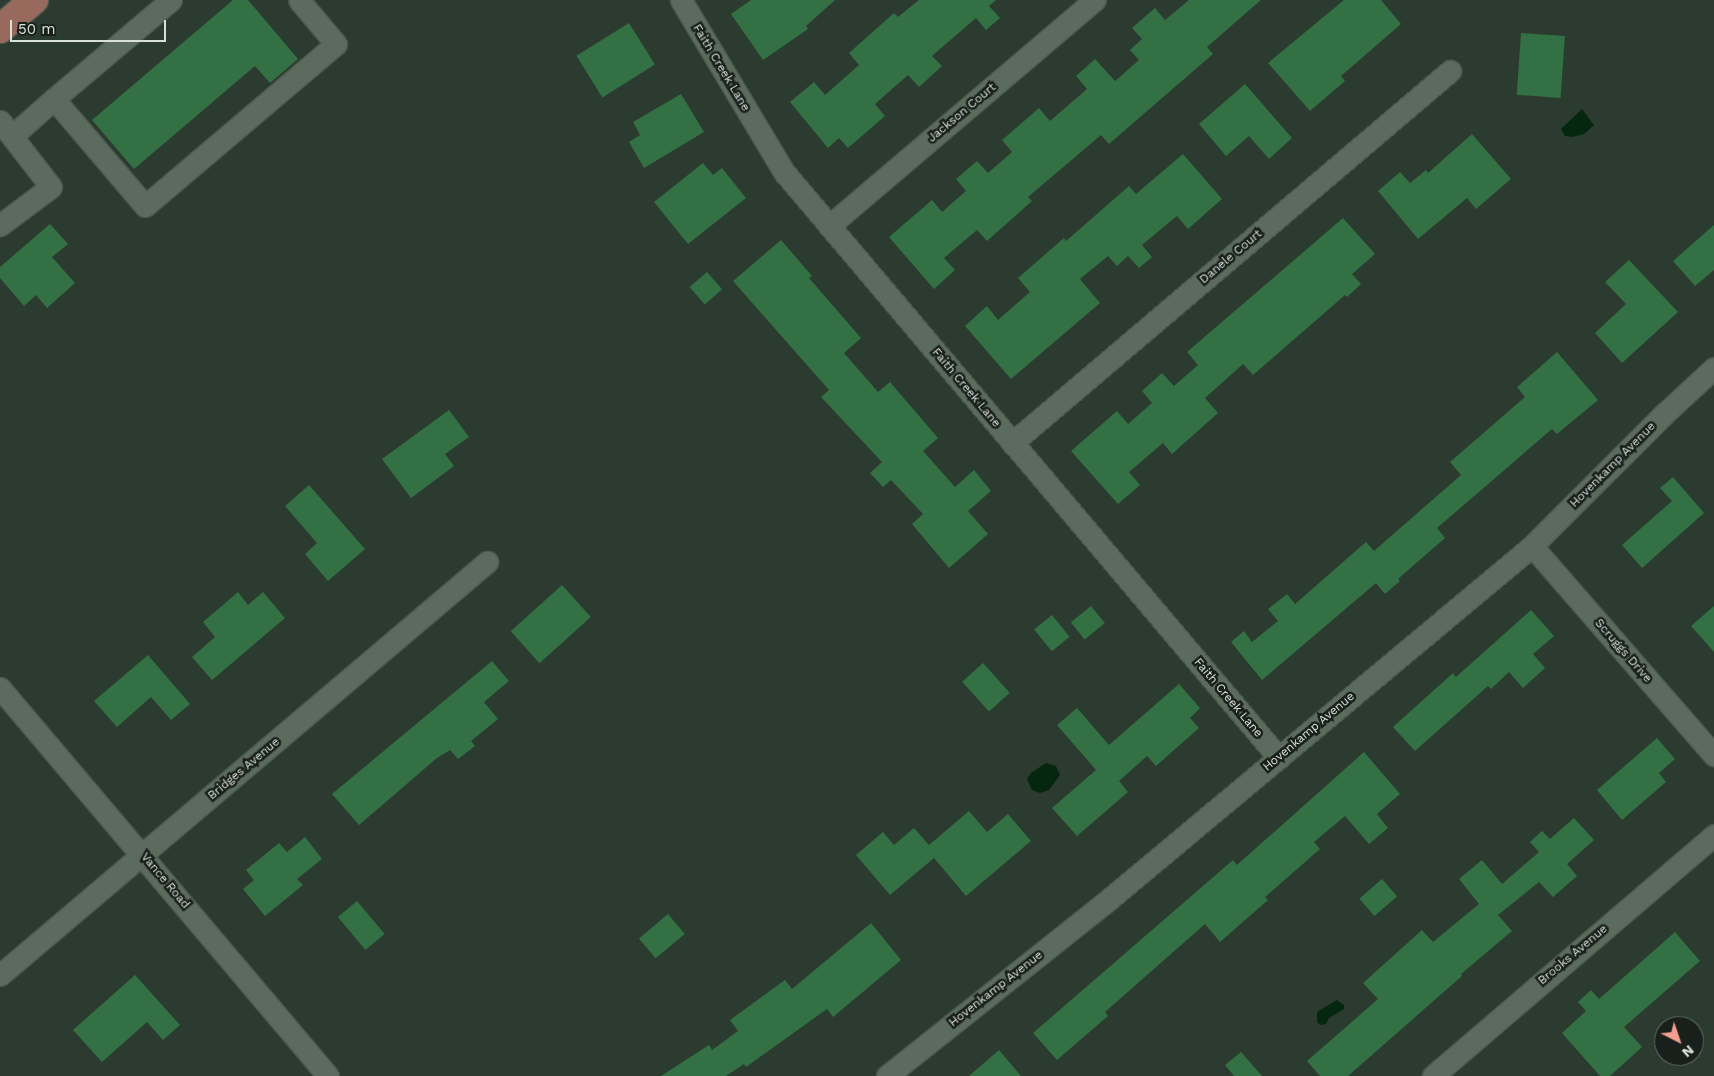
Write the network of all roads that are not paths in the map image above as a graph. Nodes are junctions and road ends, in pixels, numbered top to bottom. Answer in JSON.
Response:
{"nodes":[{"id":1,"x":34,"y":0,"type":"edge"},
{"id":2,"x":171,"y":0,"type":"edge"},
{"id":3,"x":299,"y":0,"type":"edge"},
{"id":4,"x":681,"y":0,"type":"edge"},
{"id":5,"x":1095,"y":0,"type":"edge"},
{"id":6,"x":0,"y":29,"type":"edge"},
{"id":7,"x":1450,"y":71,"type":"dead end"},
{"id":8,"x":54,"y":99,"type":"junction"},
{"id":9,"x":6,"y":128,"type":"edge"},
{"id":10,"x":0,"y":225,"type":"edge"},
{"id":11,"x":829,"y":226,"type":"junction"},
{"id":12,"x":1714,"y":368,"type":"edge"},
{"id":13,"x":1012,"y":442,"type":"junction"},
{"id":14,"x":1532,"y":546,"type":"junction"},
{"id":15,"x":487,"y":562,"type":"dead end"},
{"id":16,"x":0,"y":688,"type":"edge"},
{"id":17,"x":1714,"y":756,"type":"edge"},
{"id":18,"x":1279,"y":758,"type":"junction"},
{"id":19,"x":1714,"y":835,"type":"edge"},
{"id":20,"x":143,"y":855,"type":"junction"},
{"id":21,"x":0,"y":975,"type":"edge"},
{"id":22,"x":328,"y":1076,"type":"edge"},
{"id":23,"x":886,"y":1076,"type":"edge"},
{"id":24,"x":1433,"y":1076,"type":"edge"}],
"edges":[{"from":1,"to":6,"type":"main road"},
{"from":2,"to":8,"type":"street"},
{"from":3,"to":8,"type":"street"},
{"from":4,"to":11,"type":"street","name":"Faith Creek Lane"},
{"from":5,"to":11,"type":"street","name":"Jackson Court"},
{"from":7,"to":13,"type":"street","name":"Danele Court"},
{"from":8,"to":9,"type":"street"},
{"from":9,"to":10,"type":"street"},
{"from":11,"to":13,"type":"street","name":"Faith Creek Lane"},
{"from":12,"to":14,"type":"street","name":"Hovenkamp Avenue"},
{"from":13,"to":18,"type":"street","name":"Faith Creek Lane"},
{"from":14,"to":17,"type":"street","name":"Scruggs Drive"},
{"from":14,"to":18,"type":"street","name":"Hovenkamp Avenue"},
{"from":15,"to":20,"type":"street","name":"Bridges Avenue"},
{"from":16,"to":20,"type":"street","name":"Vance Road"},
{"from":18,"to":23,"type":"street","name":"Hovenkamp Avenue"},
{"from":19,"to":24,"type":"street","name":"Brooks Avenue"},
{"from":20,"to":21,"type":"street","name":"Bridges Avenue"},
{"from":20,"to":22,"type":"street","name":"Vance Road"}]}
